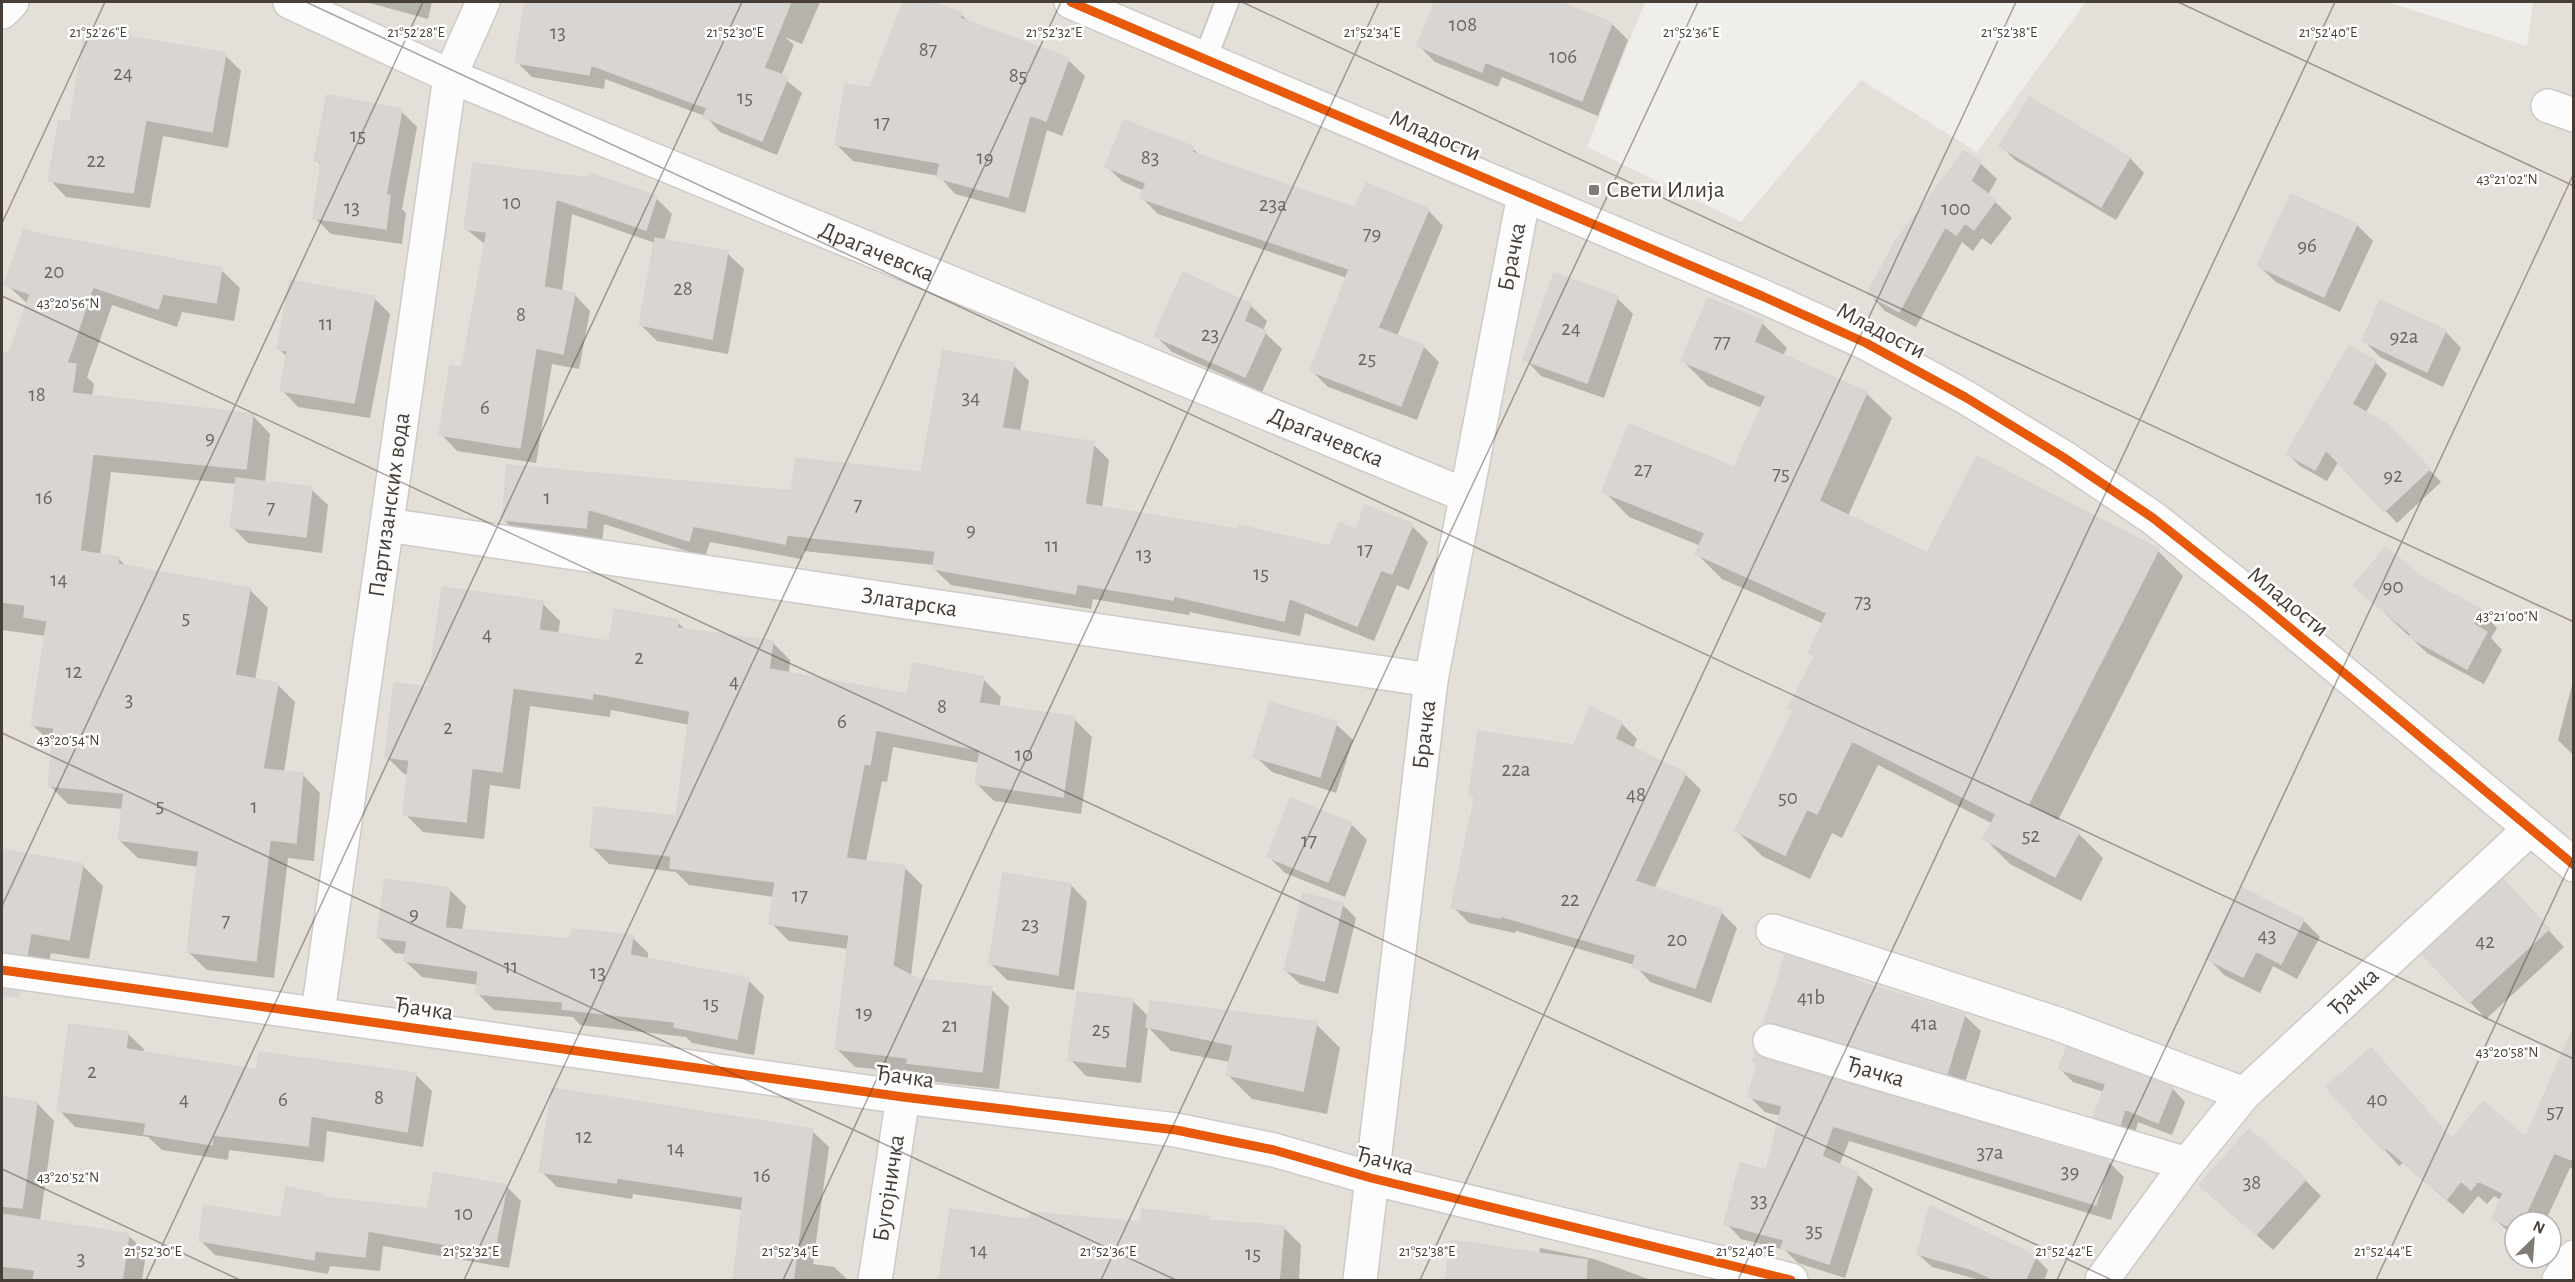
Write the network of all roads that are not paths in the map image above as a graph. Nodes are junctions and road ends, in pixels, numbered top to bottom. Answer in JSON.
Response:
{"nodes":[{"id":1,"x":12,"y":2,"type":"edge"},
{"id":2,"x":290,"y":2,"type":"edge"},
{"id":3,"x":483,"y":2,"type":"edge"},
{"id":4,"x":1071,"y":2,"type":"edge"},
{"id":5,"x":1227,"y":2,"type":"edge"},
{"id":6,"x":2,"y":12,"type":"edge"},
{"id":7,"x":1205,"y":59,"type":"junction"},
{"id":8,"x":450,"y":76,"type":"junction"},
{"id":9,"x":1524,"y":195,"type":"junction"},
{"id":10,"x":1465,"y":495,"type":"junction"},
{"id":11,"x":387,"y":525,"type":"junction"},
{"id":12,"x":1431,"y":680,"type":"junction"},
{"id":13,"x":2530,"y":829,"type":"junction"},
{"id":14,"x":2574,"y":865,"type":"edge"},
{"id":15,"x":1773,"y":931,"type":"dead end"},
{"id":16,"x":2,"y":970,"type":"edge"},
{"id":17,"x":318,"y":1013,"type":"junction"},
{"id":18,"x":1770,"y":1041,"type":"dead end"},
{"id":19,"x":2244,"y":1094,"type":"junction"},
{"id":20,"x":903,"y":1097,"type":"junction"},
{"id":21,"x":2187,"y":1164,"type":"junction"},
{"id":22,"x":1371,"y":1178,"type":"junction"},
{"id":23,"x":2574,"y":1257,"type":"edge"},
{"id":24,"x":875,"y":1281,"type":"edge"},
{"id":25,"x":1360,"y":1281,"type":"edge"},
{"id":26,"x":1791,"y":1281,"type":"edge"},
{"id":27,"x":2102,"y":1281,"type":"edge"},
{"id":28,"x":2559,"y":1281,"type":"edge"}],
"edges":[{"from":1,"to":6,"type":"street"},
{"from":2,"to":8,"type":"street","name":"Драгачевска"},
{"from":3,"to":8,"type":"street","name":"Партизанских вода"},
{"from":4,"to":7,"type":"street","name":"Младости"},
{"from":5,"to":7,"type":"lane"},
{"from":7,"to":9,"type":"street","name":"Младости"},
{"from":8,"to":10,"type":"street","name":"Драгачевска"},
{"from":8,"to":11,"type":"street","name":"Партизанских вода"},
{"from":9,"to":10,"type":"street","name":"Брачка"},
{"from":9,"to":13,"type":"street","name":"Младости"},
{"from":10,"to":12,"type":"street","name":"Брачка"},
{"from":11,"to":12,"type":"street","name":"Златарска"},
{"from":11,"to":17,"type":"street","name":"Партизанских вода"},
{"from":12,"to":22,"type":"street","name":"Брачка"},
{"from":13,"to":14,"type":"street","name":"Младости"},
{"from":13,"to":19,"type":"street","name":"Ђачка"},
{"from":15,"to":19,"type":"street"},
{"from":16,"to":17,"type":"street","name":"Ђачка"},
{"from":17,"to":20,"type":"street","name":"Ђачка"},
{"from":18,"to":21,"type":"street","name":"Ђачка"},
{"from":19,"to":21,"type":"street","name":"Ђачка"},
{"from":20,"to":22,"type":"street","name":"Ђачка"},
{"from":20,"to":24,"type":"street","name":"Бугојничка"},
{"from":21,"to":27,"type":"street","name":"Ђачка"},
{"from":22,"to":25,"type":"street","name":"Брачка"},
{"from":22,"to":26,"type":"street","name":"Ђачка"},
{"from":23,"to":28,"type":"street"}]}
